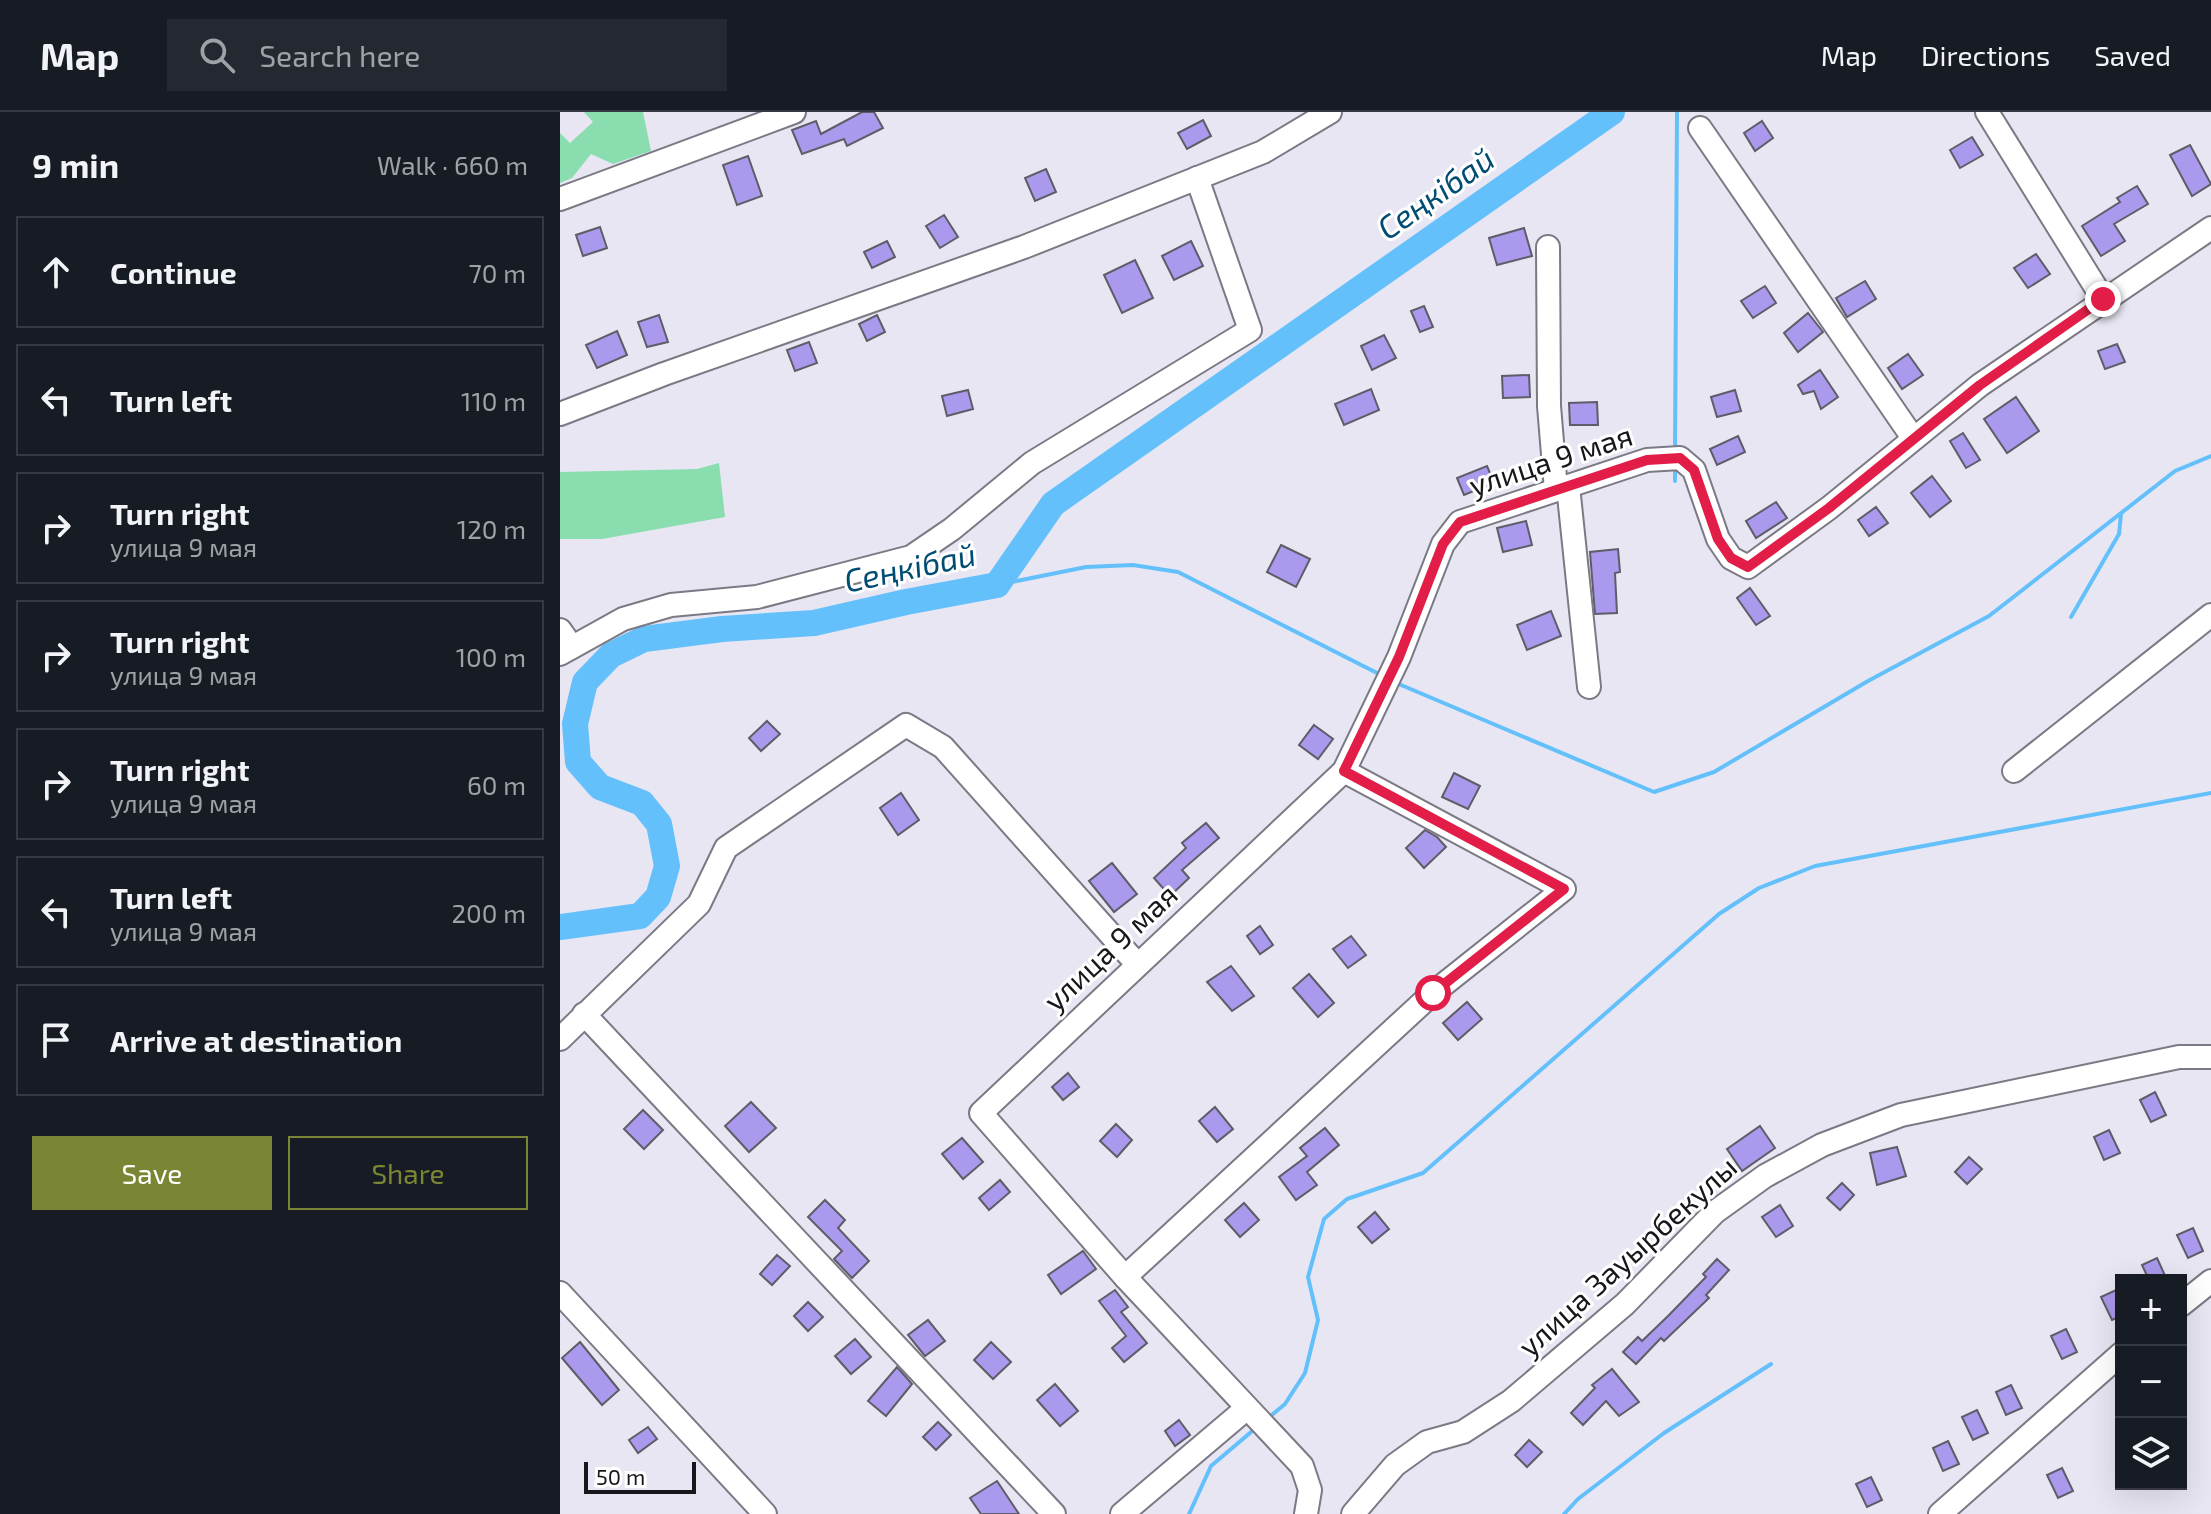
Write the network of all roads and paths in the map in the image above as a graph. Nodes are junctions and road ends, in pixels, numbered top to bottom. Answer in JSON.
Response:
{"nodes":[{"id":1,"x":794,"y":112,"type":"edge"},
{"id":2,"x":1330,"y":112,"type":"edge"},
{"id":3,"x":1987,"y":112,"type":"edge"},
{"id":4,"x":731,"y":122,"type":"edge"},
{"id":5,"x":1700,"y":128,"type":"dead end"},
{"id":6,"x":1197,"y":178,"type":"junction"},
{"id":7,"x":560,"y":199,"type":"edge"},
{"id":8,"x":2211,"y":228,"type":"edge"},
{"id":9,"x":1548,"y":247,"type":"dead end"},
{"id":10,"x":2103,"y":299,"type":"junction"},
{"id":11,"x":560,"y":414,"type":"edge"},
{"id":12,"x":1913,"y":438,"type":"junction"},
{"id":13,"x":1562,"y":488,"type":"junction"},
{"id":14,"x":2211,"y":615,"type":"edge"},
{"id":15,"x":564,"y":644,"type":"edge"},
{"id":16,"x":1589,"y":687,"type":"dead end"},
{"id":17,"x":1344,"y":771,"type":"junction"},
{"id":18,"x":2014,"y":771,"type":"dead end"},
{"id":19,"x":1137,"y":964,"type":"junction"},
{"id":20,"x":584,"y":1014,"type":"junction"},
{"id":21,"x":560,"y":1039,"type":"edge"},
{"id":22,"x":2211,"y":1057,"type":"edge"},
{"id":23,"x":1125,"y":1277,"type":"junction"},
{"id":24,"x":2211,"y":1281,"type":"edge"},
{"id":25,"x":560,"y":1293,"type":"edge"},
{"id":26,"x":2187,"y":1300,"type":"edge"},
{"id":27,"x":2115,"y":1359,"type":"edge"},
{"id":28,"x":1247,"y":1408,"type":"junction"},
{"id":29,"x":1311,"y":1511,"type":"edge"},
{"id":30,"x":765,"y":1514,"type":"edge"},
{"id":31,"x":1054,"y":1514,"type":"edge"},
{"id":32,"x":1122,"y":1514,"type":"edge"},
{"id":33,"x":1353,"y":1514,"type":"edge"},
{"id":34,"x":1940,"y":1514,"type":"edge"}],
"edges":[{"from":1,"to":4,"type":"street"},
{"from":2,"to":6,"type":"street"},
{"from":3,"to":10,"type":"street"},
{"from":4,"to":7,"type":"street"},
{"from":5,"to":12,"type":"street"},
{"from":6,"to":11,"type":"street"},
{"from":6,"to":15,"type":"street"},
{"from":8,"to":10,"type":"street","name":"улица 9 мая"},
{"from":9,"to":13,"type":"street"},
{"from":10,"to":12,"type":"street","name":"улица 9 мая"},
{"from":12,"to":13,"type":"street","name":"улица 9 мая"},
{"from":13,"to":16,"type":"street"},
{"from":13,"to":17,"type":"street","name":"улица 9 мая"},
{"from":14,"to":18,"type":"street"},
{"from":17,"to":19,"type":"street","name":"улица 9 мая"},
{"from":17,"to":23,"type":"street"},
{"from":19,"to":20,"type":"street"},
{"from":19,"to":23,"type":"street","name":"улица 9 мая"},
{"from":20,"to":21,"type":"street"},
{"from":20,"to":31,"type":"street"},
{"from":22,"to":33,"type":"street","name":"улица Зауырбекулы"},
{"from":23,"to":28,"type":"street"},
{"from":24,"to":26,"type":"street"},
{"from":25,"to":30,"type":"street"},
{"from":27,"to":34,"type":"street"},
{"from":28,"to":29,"type":"street"},
{"from":28,"to":32,"type":"street"}]}
